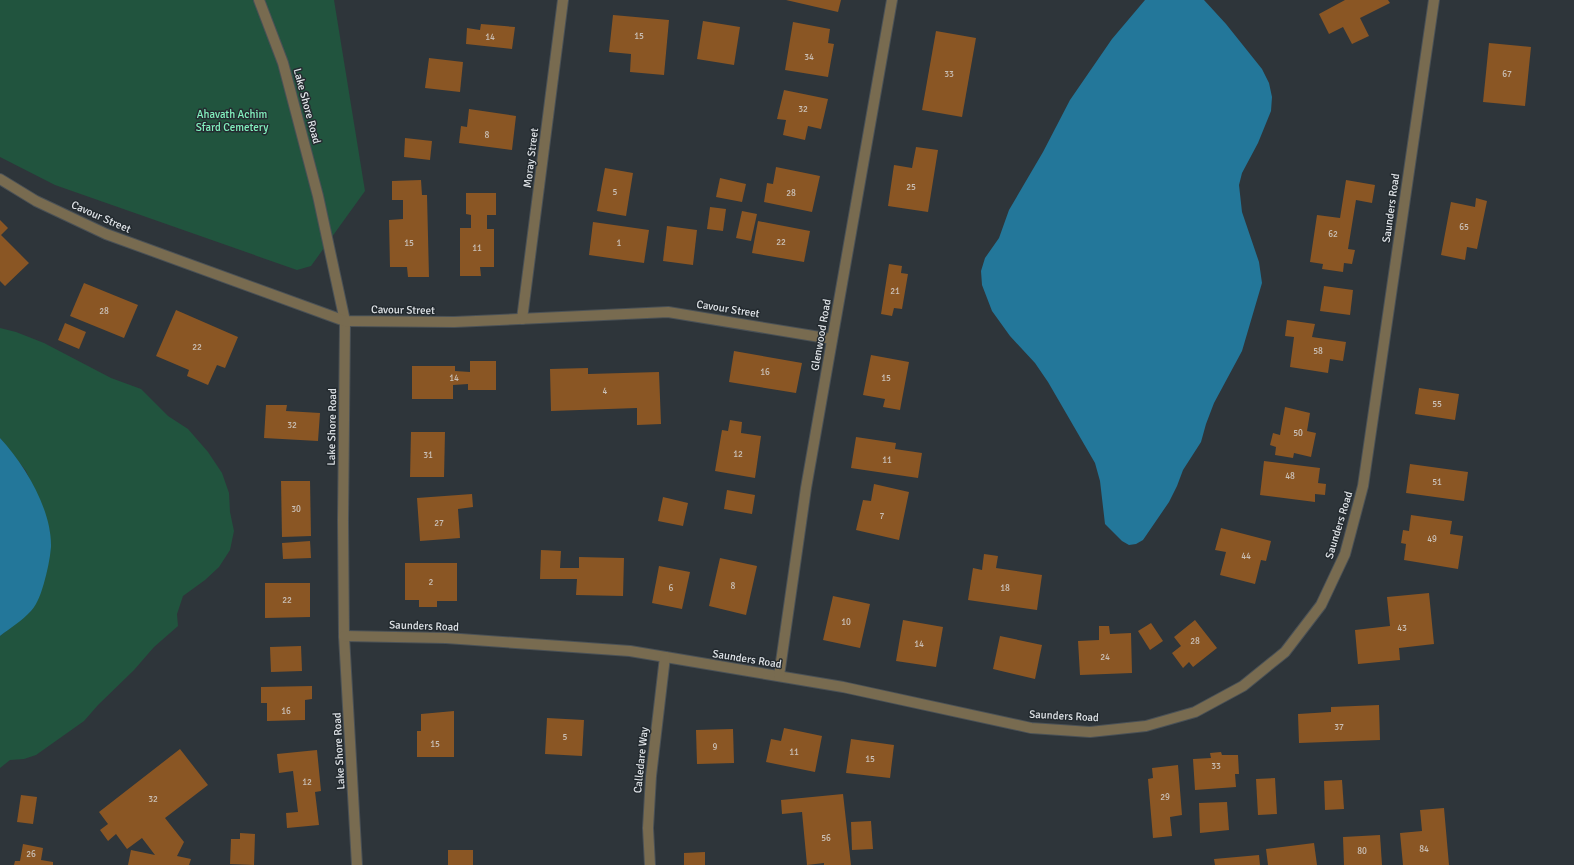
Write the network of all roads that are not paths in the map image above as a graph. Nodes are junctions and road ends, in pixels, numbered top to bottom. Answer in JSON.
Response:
{"nodes":[{"id":1,"x":259,"y":0,"type":"edge"},
{"id":2,"x":564,"y":0,"type":"edge"},
{"id":3,"x":892,"y":0,"type":"edge"},
{"id":4,"x":1434,"y":0,"type":"edge"},
{"id":5,"x":0,"y":179,"type":"edge"},
{"id":6,"x":522,"y":319,"type":"junction"},
{"id":7,"x":345,"y":321,"type":"junction"},
{"id":8,"x":832,"y":339,"type":"junction"},
{"id":9,"x":344,"y":636,"type":"junction"},
{"id":10,"x":664,"y":657,"type":"junction"},
{"id":11,"x":779,"y":676,"type":"junction"},
{"id":12,"x":357,"y":865,"type":"edge"},
{"id":13,"x":650,"y":865,"type":"edge"}],
"edges":[{"from":1,"to":7,"type":"street","name":"Lake Shore Road"},
{"from":2,"to":6,"type":"street","name":"Moray Street"},
{"from":3,"to":8,"type":"street","name":"Glenwood Road"},
{"from":4,"to":11,"type":"street","name":"Saunders Road"},
{"from":5,"to":7,"type":"street","name":"Cavour Street"},
{"from":6,"to":7,"type":"street","name":"Cavour Street"},
{"from":6,"to":8,"type":"street","name":"Cavour Street"},
{"from":7,"to":9,"type":"street","name":"Lake Shore Road"},
{"from":8,"to":11,"type":"street","name":"Glenwood Road"},
{"from":9,"to":10,"type":"street","name":"Saunders Road"},
{"from":9,"to":12,"type":"street","name":"Lake Shore Road"},
{"from":10,"to":11,"type":"street","name":"Saunders Road"},
{"from":10,"to":13,"type":"street","name":"Calledare Way"}]}
